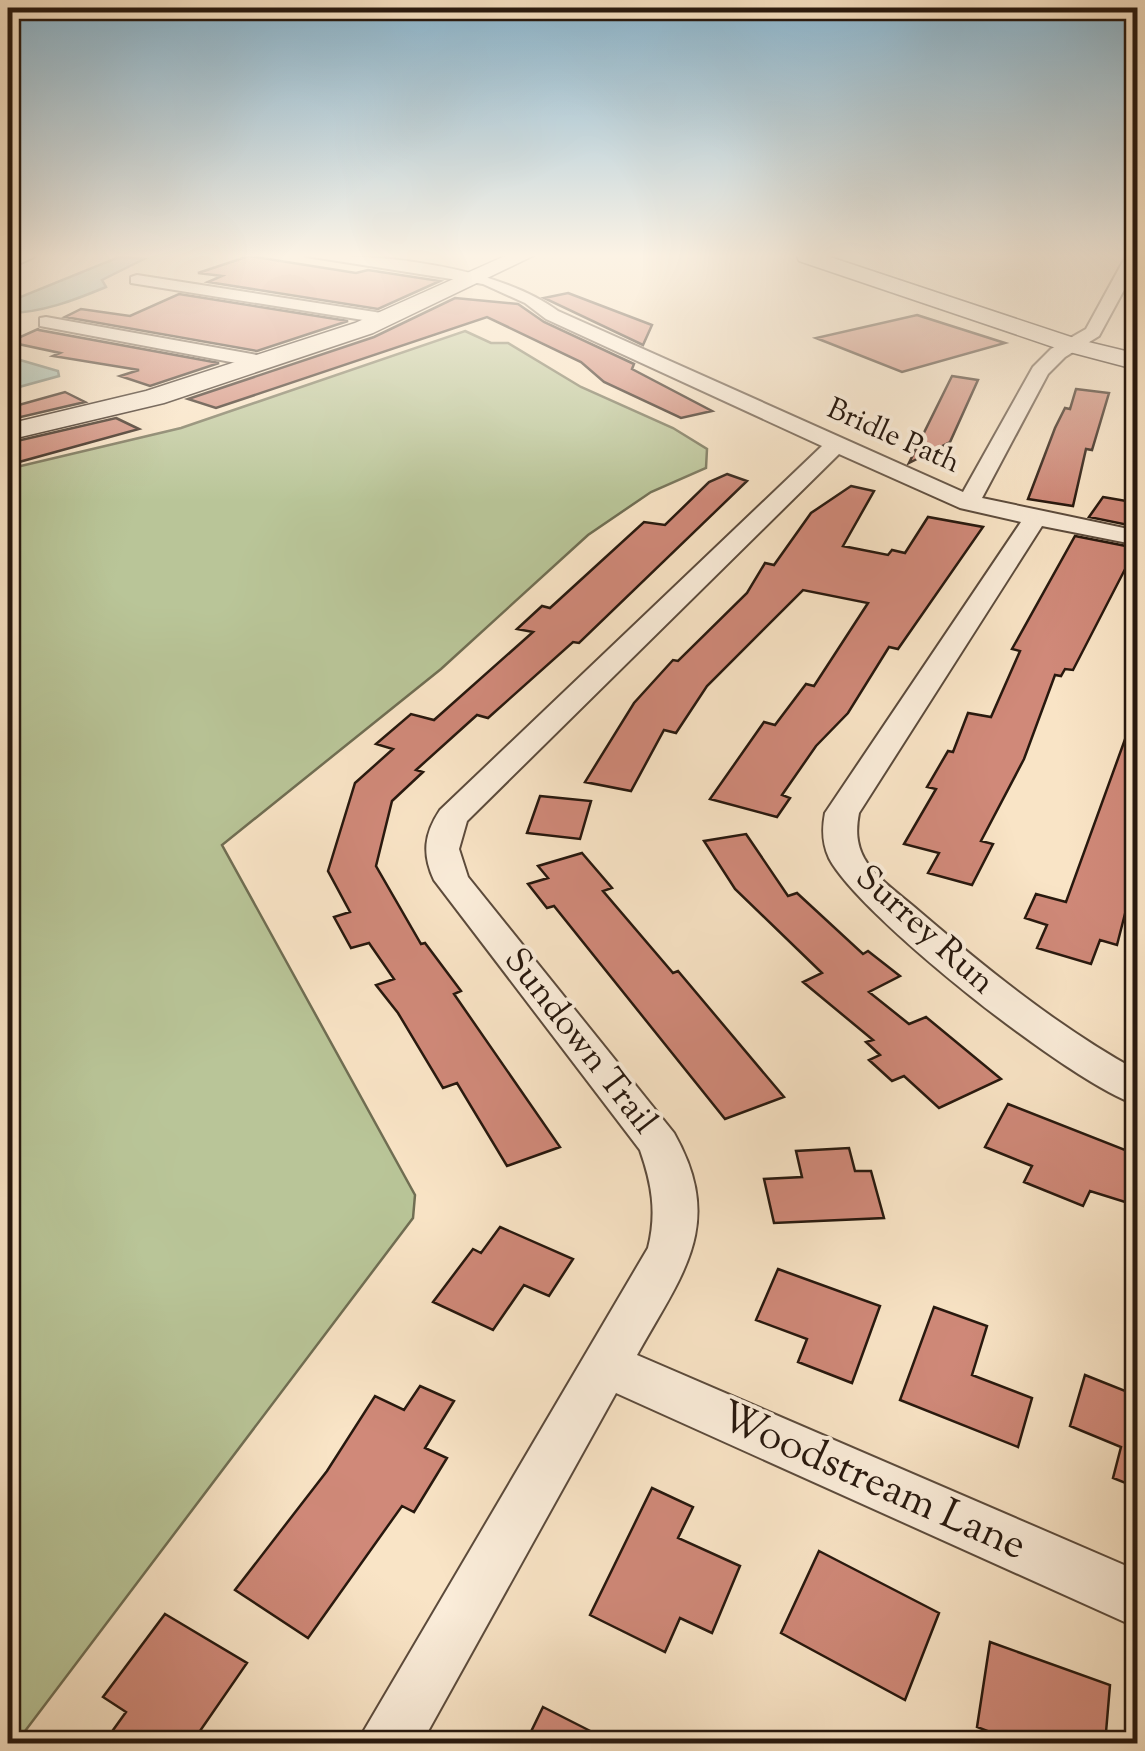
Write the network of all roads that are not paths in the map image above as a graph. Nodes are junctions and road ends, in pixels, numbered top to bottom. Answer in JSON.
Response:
{"nodes":[{"id":1,"x":131,"y":338,"type":"edge"},
{"id":2,"x":334,"y":338,"type":"edge"},
{"id":3,"x":602,"y":338,"type":"edge"},
{"id":4,"x":1078,"y":338,"type":"edge"},
{"id":5,"x":1079,"y":338,"type":"edge"},
{"id":6,"x":1082,"y":339,"type":"junction"},
{"id":7,"x":1138,"y":345,"type":"edge"},
{"id":8,"x":263,"y":362,"type":"junction"},
{"id":9,"x":1138,"y":362,"type":"edge"},
{"id":10,"x":8,"y":432,"type":"edge"},
{"id":11,"x":836,"y":444,"type":"junction"},
{"id":12,"x":968,"y":503,"type":"junction"},
{"id":13,"x":1035,"y":518,"type":"junction"},
{"id":14,"x":1138,"y":538,"type":"edge"},
{"id":15,"x":1138,"y":1090,"type":"edge"},
{"id":16,"x":606,"y":1365,"type":"junction"},
{"id":17,"x":1138,"y":1600,"type":"edge"},
{"id":18,"x":387,"y":1744,"type":"edge"}],
"edges":[{"from":1,"to":8,"type":"street"},
{"from":2,"to":8,"type":"main road"},
{"from":3,"to":11,"type":"street","name":"Bridle Path"},
{"from":4,"to":6,"type":"main road"},
{"from":5,"to":6,"type":"main road"},
{"from":6,"to":7,"type":"main road"},
{"from":6,"to":9,"type":"main road"},
{"from":6,"to":12,"type":"street"},
{"from":8,"to":10,"type":"main road"},
{"from":11,"to":12,"type":"street","name":"Bridle Path"},
{"from":11,"to":16,"type":"street","name":"Sundown Trail"},
{"from":12,"to":13,"type":"street","name":"Bridle Path"},
{"from":13,"to":14,"type":"street","name":"Bridle Path"},
{"from":13,"to":15,"type":"street","name":"Surrey Run"},
{"from":16,"to":17,"type":"street","name":"Woodstream Lane"},
{"from":16,"to":18,"type":"street","name":"Sundown Trail"}]}
